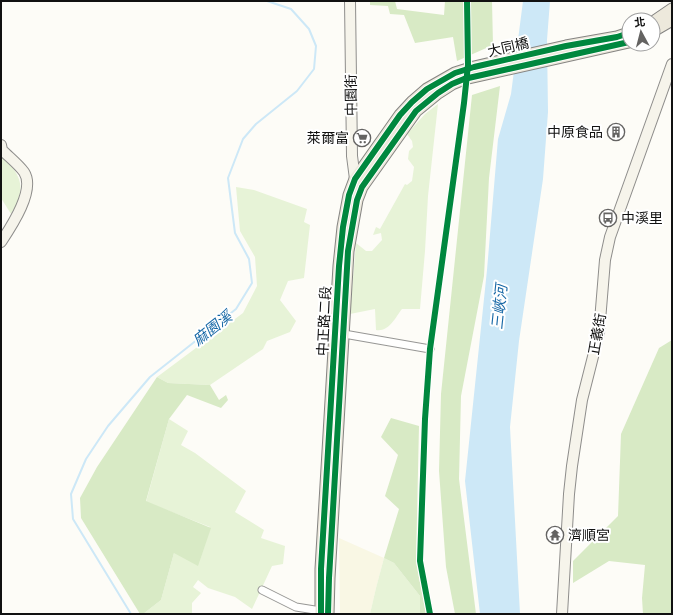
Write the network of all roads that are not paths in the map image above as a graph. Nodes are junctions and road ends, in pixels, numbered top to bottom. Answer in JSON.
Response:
{"nodes":[{"id":1,"x":350,"y":1,"type":"edge"},
{"id":2,"x":672,"y":9,"type":"edge"},
{"id":3,"x":661,"y":17,"type":"edge"},
{"id":4,"x":672,"y":20,"type":"edge"},
{"id":5,"x":661,"y":26,"type":"edge"},
{"id":6,"x":621,"y":36,"type":"edge"},
{"id":7,"x":621,"y":43,"type":"edge"},
{"id":8,"x":565,"y":51,"type":"junction"},
{"id":9,"x":672,"y":64,"type":"edge"},
{"id":10,"x":460,"y":76,"type":"joint"},
{"id":11,"x":1,"y":145,"type":"edge"},
{"id":12,"x":358,"y":183,"type":"junction"},
{"id":13,"x":1,"y":242,"type":"edge"},
{"id":14,"x":344,"y":334,"type":"junction"},
{"id":15,"x":430,"y":349,"type":"dead end"},
{"id":16,"x":262,"y":590,"type":"dead end"},
{"id":17,"x":323,"y":613,"type":"edge"},
{"id":18,"x":562,"y":614,"type":"edge"}],
"edges":[{"from":1,"to":12,"type":"street","name":"中園街"},
{"from":2,"to":3,"type":"main road"},
{"from":4,"to":5,"type":"main road"},
{"from":6,"to":8,"type":"main road"},
{"from":7,"to":8,"type":"main road"},
{"from":8,"to":10,"type":"main road","name":"大同橋"},
{"from":9,"to":18,"type":"street","name":"正義街"},
{"from":10,"to":12,"type":"main road","name":"中正路二段"},
{"from":11,"to":13,"type":"street"},
{"from":12,"to":14,"type":"main road","name":"中正路二段"},
{"from":12,"to":17,"type":"main road","name":"中正路二段"},
{"from":14,"to":15,"type":"street"},
{"from":14,"to":17,"type":"main road","name":"中正路二段"},
{"from":16,"to":17,"type":"street"}]}
